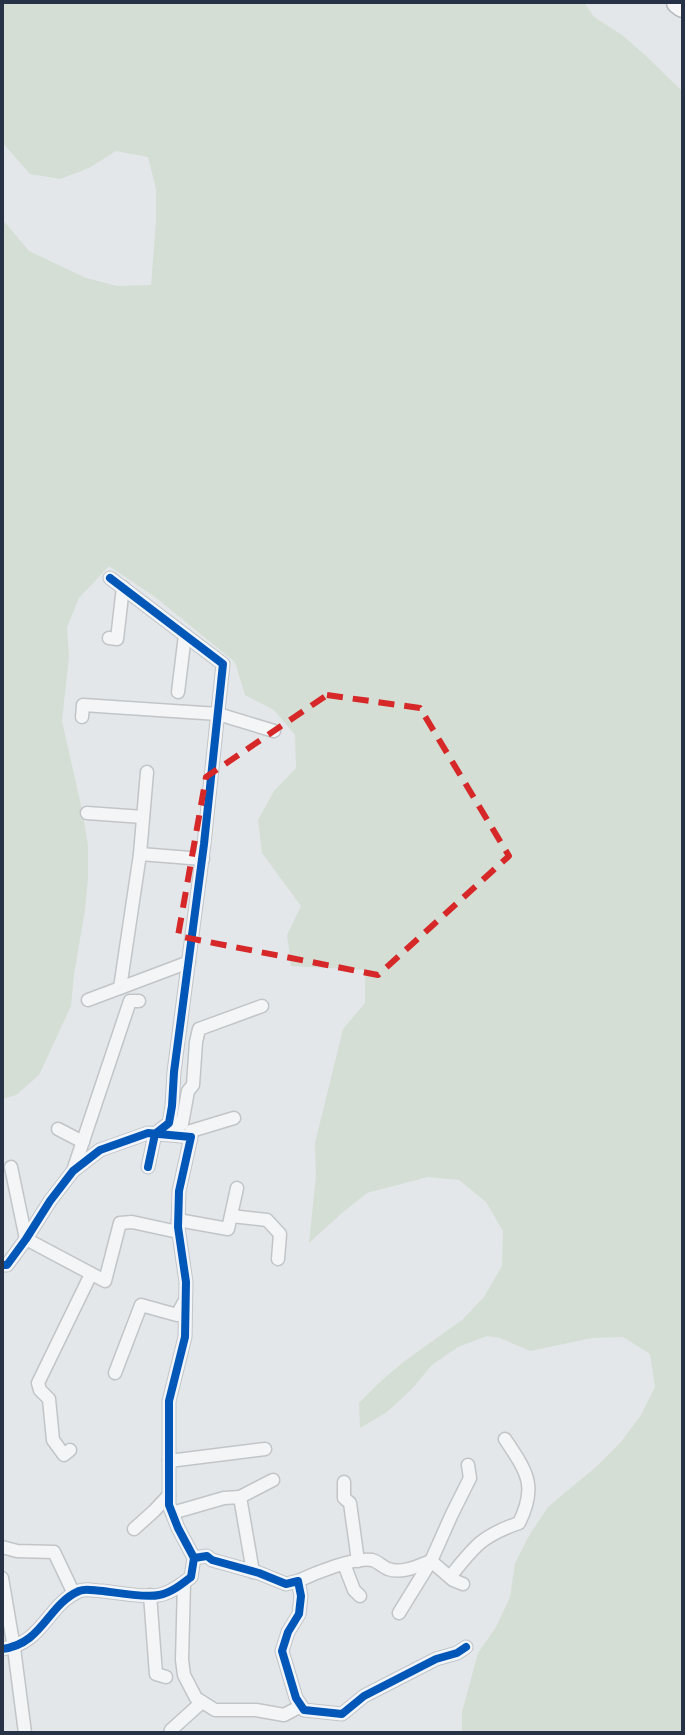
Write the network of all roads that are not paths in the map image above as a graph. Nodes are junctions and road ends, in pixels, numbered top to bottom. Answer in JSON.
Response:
{"nodes":[{"id":1,"x":110,"y":578,"type":"dead end"},
{"id":2,"x":123,"y":587,"type":"junction"},
{"id":3,"x":185,"y":635,"type":"junction"},
{"id":4,"x":109,"y":638,"type":"dead end"},
{"id":5,"x":178,"y":692,"type":"dead end"},
{"id":6,"x":218,"y":714,"type":"junction"},
{"id":7,"x":82,"y":717,"type":"dead end"},
{"id":8,"x":274,"y":731,"type":"dead end"},
{"id":9,"x":147,"y":772,"type":"dead end"},
{"id":10,"x":87,"y":813,"type":"dead end"},
{"id":11,"x":143,"y":817,"type":"junction"},
{"id":12,"x":140,"y":854,"type":"junction"},
{"id":13,"x":203,"y":859,"type":"junction"},
{"id":14,"x":189,"y":962,"type":"junction"},
{"id":15,"x":120,"y":988,"type":"junction"},
{"id":16,"x":88,"y":1000,"type":"dead end"},
{"id":17,"x":139,"y":1001,"type":"dead end"},
{"id":18,"x":262,"y":1006,"type":"dead end"},
{"id":19,"x":193,"y":1085,"type":"junction"},
{"id":20,"x":234,"y":1118,"type":"dead end"},
{"id":21,"x":169,"y":1123,"type":"junction"},
{"id":22,"x":58,"y":1129,"type":"dead end"},
{"id":23,"x":155,"y":1134,"type":"junction"},
{"id":24,"x":191,"y":1134,"type":"junction"},
{"id":25,"x":83,"y":1142,"type":"junction"},
{"id":26,"x":11,"y":1167,"type":"dead end"},
{"id":27,"x":148,"y":1167,"type":"dead end"},
{"id":28,"x":73,"y":1171,"type":"junction"},
{"id":29,"x":237,"y":1188,"type":"dead end"},
{"id":30,"x":231,"y":1216,"type":"junction"},
{"id":31,"x":178,"y":1226,"type":"junction"},
{"id":32,"x":26,"y":1239,"type":"junction"},
{"id":33,"x":278,"y":1259,"type":"dead end"},
{"id":34,"x":2,"y":1265,"type":"edge"},
{"id":35,"x":91,"y":1274,"type":"junction"},
{"id":36,"x":185,"y":1299,"type":"junction"},
{"id":37,"x":115,"y":1373,"type":"dead end"},
{"id":38,"x":505,"y":1439,"type":"dead end"},
{"id":39,"x":265,"y":1449,"type":"dead end"},
{"id":40,"x":70,"y":1450,"type":"dead end"},
{"id":41,"x":169,"y":1461,"type":"junction"},
{"id":42,"x":468,"y":1465,"type":"dead end"},
{"id":43,"x":273,"y":1480,"type":"dead end"},
{"id":44,"x":344,"y":1482,"type":"dead end"},
{"id":45,"x":169,"y":1495,"type":"junction"},
{"id":46,"x":240,"y":1497,"type":"junction"},
{"id":47,"x":172,"y":1513,"type":"junction"},
{"id":48,"x":134,"y":1529,"type":"dead end"},
{"id":49,"x":2,"y":1547,"type":"edge"},
{"id":50,"x":194,"y":1558,"type":"junction"},
{"id":51,"x":358,"y":1561,"type":"junction"},
{"id":52,"x":431,"y":1561,"type":"junction"},
{"id":53,"x":344,"y":1564,"type":"junction"},
{"id":54,"x":253,"y":1572,"type":"junction"},
{"id":55,"x":450,"y":1577,"type":"junction"},
{"id":56,"x":2,"y":1578,"type":"edge"},
{"id":57,"x":298,"y":1581,"type":"junction"},
{"id":58,"x":184,"y":1583,"type":"junction"},
{"id":59,"x":463,"y":1584,"type":"dead end"},
{"id":60,"x":74,"y":1594,"type":"junction"},
{"id":61,"x":150,"y":1595,"type":"junction"},
{"id":62,"x":360,"y":1596,"type":"dead end"},
{"id":63,"x":399,"y":1613,"type":"dead end"},
{"id":64,"x":466,"y":1647,"type":"dead end"},
{"id":65,"x":8,"y":1649,"type":"edge"},
{"id":66,"x":166,"y":1677,"type":"dead end"},
{"id":67,"x":202,"y":1702,"type":"junction"},
{"id":68,"x":301,"y":1706,"type":"junction"},
{"id":69,"x":25,"y":1733,"type":"edge"},
{"id":70,"x":170,"y":1733,"type":"edge"}],
"edges":[{"from":1,"to":2,"type":"street"},
{"from":2,"to":3,"type":"street"},
{"from":2,"to":4,"type":"street"},
{"from":3,"to":5,"type":"street"},
{"from":3,"to":6,"type":"street"},
{"from":6,"to":7,"type":"street"},
{"from":6,"to":8,"type":"street"},
{"from":6,"to":13,"type":"street"},
{"from":9,"to":11,"type":"street"},
{"from":10,"to":11,"type":"street"},
{"from":11,"to":12,"type":"street"},
{"from":12,"to":13,"type":"street"},
{"from":12,"to":15,"type":"street"},
{"from":13,"to":14,"type":"street"},
{"from":14,"to":15,"type":"street"},
{"from":14,"to":21,"type":"street"},
{"from":15,"to":16,"type":"street"},
{"from":17,"to":25,"type":"street"},
{"from":18,"to":19,"type":"street"},
{"from":19,"to":21,"type":"street"},
{"from":19,"to":24,"type":"street"},
{"from":20,"to":24,"type":"street"},
{"from":21,"to":23,"type":"street"},
{"from":22,"to":25,"type":"street"},
{"from":23,"to":24,"type":"street"},
{"from":23,"to":27,"type":"street"},
{"from":23,"to":28,"type":"street"},
{"from":24,"to":31,"type":"street"},
{"from":25,"to":28,"type":"street"},
{"from":26,"to":32,"type":"street"},
{"from":28,"to":32,"type":"street"},
{"from":29,"to":30,"type":"street"},
{"from":30,"to":31,"type":"street"},
{"from":30,"to":33,"type":"street"},
{"from":31,"to":35,"type":"street"},
{"from":31,"to":36,"type":"street"},
{"from":32,"to":34,"type":"street"},
{"from":32,"to":35,"type":"street"},
{"from":35,"to":40,"type":"street"},
{"from":36,"to":37,"type":"street"},
{"from":36,"to":41,"type":"street"},
{"from":38,"to":55,"type":"street"},
{"from":39,"to":41,"type":"street"},
{"from":41,"to":45,"type":"street"},
{"from":42,"to":52,"type":"street"},
{"from":43,"to":46,"type":"street"},
{"from":44,"to":51,"type":"street"},
{"from":45,"to":47,"type":"street"},
{"from":45,"to":48,"type":"street"},
{"from":46,"to":47,"type":"street"},
{"from":46,"to":54,"type":"street"},
{"from":47,"to":50,"type":"street"},
{"from":49,"to":60,"type":"street"},
{"from":50,"to":54,"type":"street"},
{"from":50,"to":58,"type":"street"},
{"from":51,"to":52,"type":"street"},
{"from":51,"to":53,"type":"street"},
{"from":52,"to":55,"type":"street"},
{"from":52,"to":63,"type":"street"},
{"from":53,"to":57,"type":"street"},
{"from":53,"to":62,"type":"street"},
{"from":54,"to":57,"type":"street"},
{"from":55,"to":59,"type":"street"},
{"from":56,"to":65,"type":"street"},
{"from":57,"to":68,"type":"street"},
{"from":58,"to":61,"type":"street"},
{"from":58,"to":67,"type":"street"},
{"from":60,"to":61,"type":"street"},
{"from":60,"to":65,"type":"street"},
{"from":61,"to":66,"type":"street"},
{"from":64,"to":68,"type":"street"},
{"from":65,"to":69,"type":"street"},
{"from":67,"to":68,"type":"street"},
{"from":67,"to":70,"type":"street"}]}
